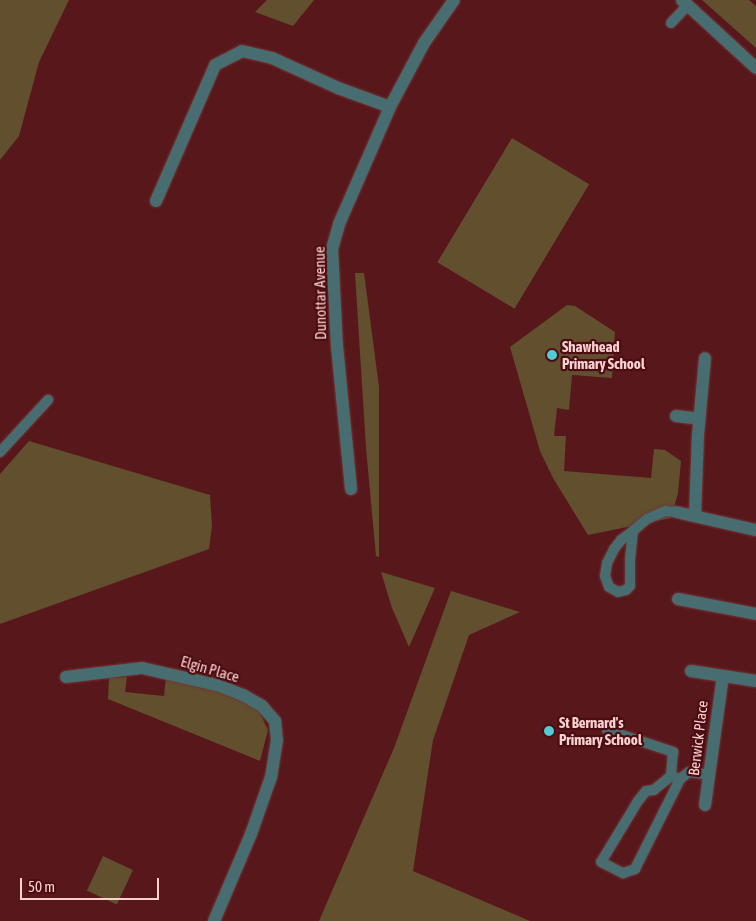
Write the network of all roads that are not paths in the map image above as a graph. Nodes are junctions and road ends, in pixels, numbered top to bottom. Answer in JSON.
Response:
{"nodes":[{"id":1,"x":454,"y":0,"type":"edge"},
{"id":2,"x":685,"y":3,"type":"edge"},
{"id":3,"x":671,"y":23,"type":"dead end"},
{"id":4,"x":756,"y":68,"type":"edge"},
{"id":5,"x":390,"y":107,"type":"junction"},
{"id":6,"x":156,"y":200,"type":"dead end"},
{"id":7,"x":705,"y":358,"type":"dead end"},
{"id":8,"x":48,"y":400,"type":"dead end"},
{"id":9,"x":676,"y":416,"type":"dead end"},
{"id":10,"x":700,"y":420,"type":"junction"},
{"id":11,"x":0,"y":452,"type":"edge"},
{"id":12,"x":351,"y":489,"type":"dead end"},
{"id":13,"x":676,"y":512,"type":"joint"},
{"id":14,"x":695,"y":516,"type":"junction"},
{"id":15,"x":756,"y":530,"type":"edge"},
{"id":16,"x":633,"y":531,"type":"junction"},
{"id":17,"x":678,"y":599,"type":"dead end"},
{"id":18,"x":756,"y":614,"type":"edge"},
{"id":19,"x":690,"y":671,"type":"dead end"},
{"id":20,"x":723,"y":676,"type":"junction"},
{"id":21,"x":66,"y":677,"type":"dead end"},
{"id":22,"x":756,"y":681,"type":"edge"},
{"id":23,"x":607,"y":730,"type":"dead end"},
{"id":24,"x":710,"y":775,"type":"junction"},
{"id":25,"x":675,"y":778,"type":"junction"},
{"id":26,"x":705,"y":805,"type":"dead end"},
{"id":27,"x":214,"y":921,"type":"edge"}],
"edges":[{"from":1,"to":5,"type":"street","name":"Dunottar Avenue"},
{"from":2,"to":3,"type":"lane"},
{"from":2,"to":4,"type":"street"},
{"from":5,"to":6,"type":"street"},
{"from":5,"to":12,"type":"street","name":"Dunottar Avenue"},
{"from":7,"to":10,"type":"street"},
{"from":8,"to":11,"type":"lane"},
{"from":9,"to":10,"type":"street"},
{"from":10,"to":14,"type":"street"},
{"from":13,"to":14,"type":"street"},
{"from":13,"to":16,"type":"lane"},
{"from":14,"to":15,"type":"street"},
{"from":16,"to":16,"type":"lane"},
{"from":17,"to":18,"type":"street"},
{"from":19,"to":20,"type":"street"},
{"from":20,"to":22,"type":"street"},
{"from":20,"to":24,"type":"street","name":"Berwick Place"},
{"from":21,"to":27,"type":"street","name":"Elgin Place"},
{"from":23,"to":25,"type":"lane"},
{"from":24,"to":25,"type":"lane"},
{"from":24,"to":26,"type":"street","name":"Berwick Place"},
{"from":25,"to":25,"type":"lane"}]}
